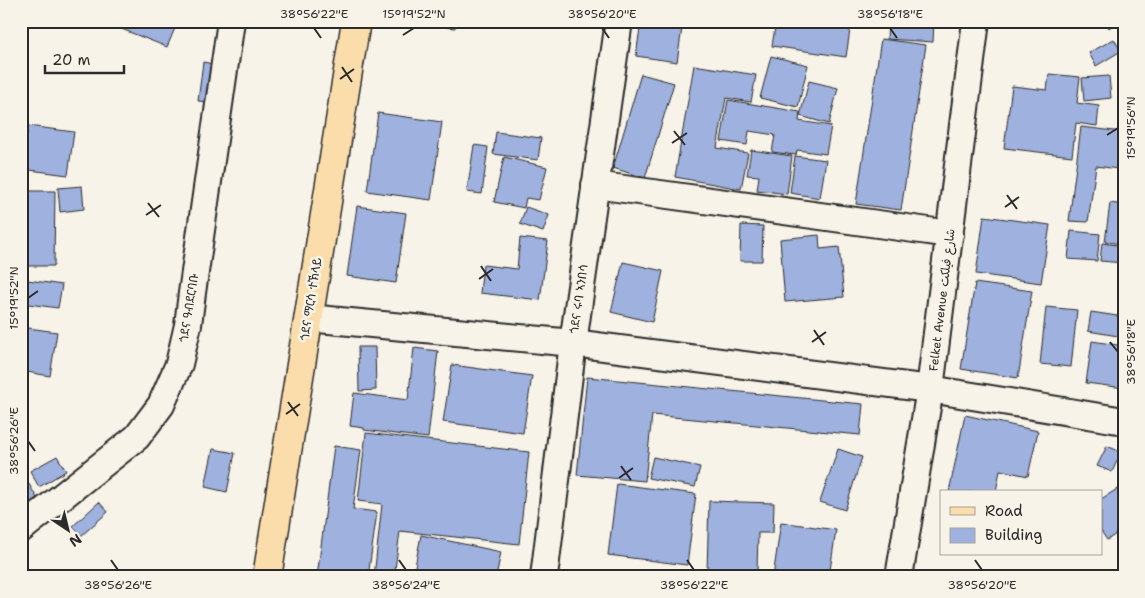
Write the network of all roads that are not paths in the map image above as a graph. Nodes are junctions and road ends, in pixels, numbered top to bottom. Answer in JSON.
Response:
{"nodes":[{"id":1,"x":231,"y":21,"type":"edge"},
{"id":2,"x":356,"y":21,"type":"edge"},
{"id":3,"x":619,"y":21,"type":"edge"},
{"id":4,"x":976,"y":21,"type":"edge"},
{"id":5,"x":595,"y":185,"type":"junction"},
{"id":6,"x":950,"y":234,"type":"junction"},
{"id":7,"x":308,"y":318,"type":"junction"},
{"id":8,"x":574,"y":343,"type":"junction"},
{"id":9,"x":930,"y":389,"type":"junction"},
{"id":10,"x":1124,"y":421,"type":"edge"},
{"id":11,"x":21,"y":529,"type":"edge"},
{"id":12,"x":268,"y":577,"type":"edge"},
{"id":13,"x":544,"y":577,"type":"edge"},
{"id":14,"x":899,"y":577,"type":"edge"}],
"edges":[{"from":1,"to":11,"type":"street","name":"ጎደና ዓብደርባቡ"},
{"from":2,"to":7,"type":"main road","name":"ጎደና ማርሳ ተኽላይ"},
{"from":3,"to":5,"type":"street","name":"ጎደና ሩባ ኣንበሳ"},
{"from":4,"to":6,"type":"street","name":"Felket Avenue شارع فيلكت"},
{"from":5,"to":6,"type":"street"},
{"from":5,"to":8,"type":"street","name":"ጎደና ሩባ ኣንበሳ"},
{"from":6,"to":9,"type":"street","name":"Felket Avenue شارع فيلكت"},
{"from":7,"to":8,"type":"street"},
{"from":7,"to":12,"type":"main road","name":"ጎደና ማርሳ ተኽላይ"},
{"from":8,"to":9,"type":"street"},
{"from":8,"to":13,"type":"street","name":"ጎደና ሩባ ኣንበሳ"},
{"from":9,"to":10,"type":"street"},
{"from":9,"to":14,"type":"street","name":"Felket Avenue شارع فيلكت"}]}
